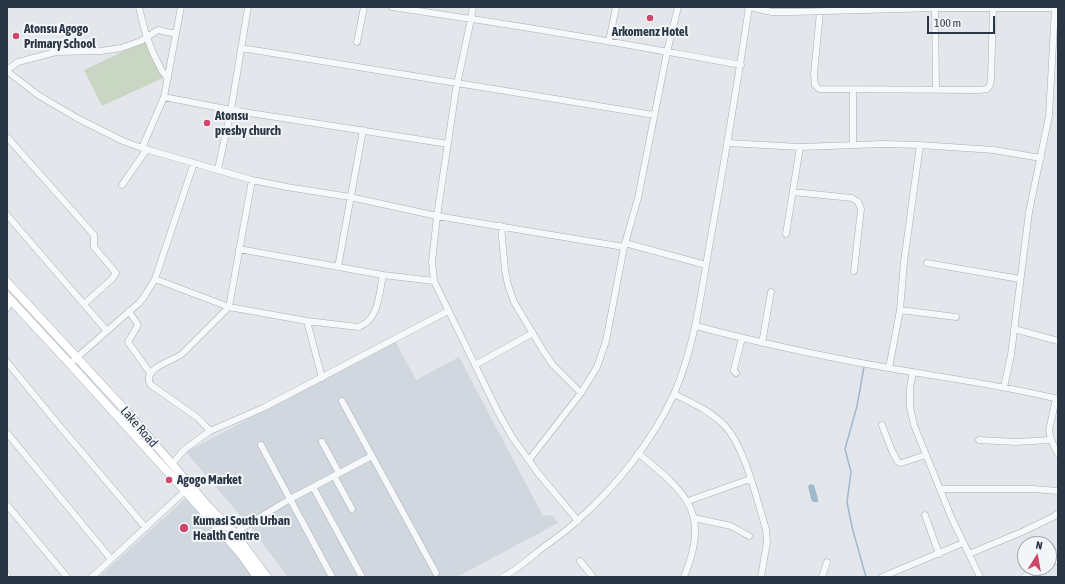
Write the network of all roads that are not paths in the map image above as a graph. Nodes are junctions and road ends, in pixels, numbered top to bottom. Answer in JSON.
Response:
{"nodes":[{"id":1,"x":139,"y":7,"type":"edge"},
{"id":2,"x":181,"y":7,"type":"edge"},
{"id":3,"x":248,"y":7,"type":"edge"},
{"id":4,"x":364,"y":7,"type":"edge"},
{"id":5,"x":392,"y":7,"type":"edge"},
{"id":6,"x":473,"y":7,"type":"edge"},
{"id":7,"x":616,"y":7,"type":"edge"},
{"id":8,"x":678,"y":7,"type":"edge"},
{"id":9,"x":748,"y":7,"type":"edge"},
{"id":10,"x":1016,"y":7,"type":"edge"},
{"id":11,"x":939,"y":8,"type":"edge"},
{"id":12,"x":993,"y":8,"type":"edge"},
{"id":13,"x":1056,"y":8,"type":"edge"},
{"id":14,"x":794,"y":10,"type":"edge"},
{"id":15,"x":820,"y":12,"type":"junction"},
{"id":16,"x":471,"y":19,"type":"junction"},
{"id":17,"x":176,"y":34,"type":"junction"},
{"id":18,"x":146,"y":38,"type":"junction"},
{"id":19,"x":609,"y":41,"type":"junction"},
{"id":20,"x":357,"y":42,"type":"dead end"},
{"id":21,"x":241,"y":48,"type":"junction"},
{"id":22,"x":667,"y":52,"type":"junction"},
{"id":23,"x":740,"y":65,"type":"junction"},
{"id":24,"x":7,"y":70,"type":"edge"},
{"id":25,"x":168,"y":78,"type":"junction"},
{"id":26,"x":457,"y":84,"type":"junction"},
{"id":27,"x":936,"y":89,"type":"junction"},
{"id":28,"x":853,"y":90,"type":"junction"},
{"id":29,"x":1050,"y":90,"type":"junction"},
{"id":30,"x":1058,"y":91,"type":"edge"},
{"id":31,"x":164,"y":97,"type":"junction"},
{"id":32,"x":231,"y":110,"type":"junction"},
{"id":33,"x":654,"y":115,"type":"junction"},
{"id":34,"x":363,"y":130,"type":"junction"},
{"id":35,"x":7,"y":136,"type":"edge"},
{"id":36,"x":728,"y":143,"type":"junction"},
{"id":37,"x":448,"y":144,"type":"junction"},
{"id":38,"x":853,"y":145,"type":"junction"},
{"id":39,"x":920,"y":145,"type":"junction"},
{"id":40,"x":800,"y":147,"type":"junction"},
{"id":41,"x":145,"y":148,"type":"junction"},
{"id":42,"x":1041,"y":158,"type":"junction"},
{"id":43,"x":194,"y":163,"type":"junction"},
{"id":44,"x":218,"y":169,"type":"junction"},
{"id":45,"x":252,"y":180,"type":"junction"},
{"id":46,"x":122,"y":186,"type":"dead end"},
{"id":47,"x":793,"y":192,"type":"junction"},
{"id":48,"x":350,"y":198,"type":"junction"},
{"id":49,"x":7,"y":215,"type":"edge"},
{"id":50,"x":437,"y":216,"type":"junction"},
{"id":51,"x":501,"y":226,"type":"junction"},
{"id":52,"x":786,"y":234,"type":"dead end"},
{"id":53,"x":624,"y":245,"type":"junction"},
{"id":54,"x":239,"y":249,"type":"junction"},
{"id":55,"x":927,"y":263,"type":"dead end"},
{"id":56,"x":706,"y":265,"type":"junction"},
{"id":57,"x":338,"y":267,"type":"junction"},
{"id":58,"x":854,"y":271,"type":"dead end"},
{"id":59,"x":383,"y":275,"type":"junction"},
{"id":60,"x":155,"y":279,"type":"junction"},
{"id":61,"x":1020,"y":279,"type":"junction"},
{"id":62,"x":434,"y":281,"type":"junction"},
{"id":63,"x":7,"y":282,"type":"edge"},
{"id":64,"x":771,"y":292,"type":"dead end"},
{"id":65,"x":8,"y":302,"type":"edge"},
{"id":66,"x":84,"y":304,"type":"junction"},
{"id":67,"x":228,"y":307,"type":"junction"},
{"id":68,"x":900,"y":310,"type":"junction"},
{"id":69,"x":129,"y":311,"type":"junction"},
{"id":70,"x":448,"y":311,"type":"junction"},
{"id":71,"x":956,"y":318,"type":"dead end"},
{"id":72,"x":306,"y":321,"type":"junction"},
{"id":73,"x":696,"y":326,"type":"junction"},
{"id":74,"x":1014,"y":329,"type":"junction"},
{"id":75,"x":106,"y":331,"type":"junction"},
{"id":76,"x":533,"y":333,"type":"junction"},
{"id":77,"x":742,"y":338,"type":"junction"},
{"id":78,"x":1058,"y":341,"type":"edge"},
{"id":79,"x":762,"y":343,"type":"junction"},
{"id":80,"x":77,"y":358,"type":"junction"},
{"id":81,"x":7,"y":362,"type":"edge"},
{"id":82,"x":70,"y":364,"type":"junction"},
{"id":83,"x":475,"y":365,"type":"junction"},
{"id":84,"x":889,"y":368,"type":"junction"},
{"id":85,"x":913,"y":372,"type":"junction"},
{"id":86,"x":150,"y":373,"type":"junction"},
{"id":87,"x":736,"y":373,"type":"dead end"},
{"id":88,"x":322,"y":378,"type":"junction"},
{"id":89,"x":1004,"y":387,"type":"junction"},
{"id":90,"x":581,"y":393,"type":"junction"},
{"id":91,"x":674,"y":394,"type":"junction"},
{"id":92,"x":1057,"y":399,"type":"edge"},
{"id":93,"x":342,"y":401,"type":"dead end"},
{"id":94,"x":882,"y":425,"type":"dead end"},
{"id":95,"x":210,"y":431,"type":"junction"},
{"id":96,"x":7,"y":433,"type":"edge"},
{"id":97,"x":979,"y":440,"type":"dead end"},
{"id":98,"x":1051,"y":440,"type":"junction"},
{"id":99,"x":322,"y":442,"type":"dead end"},
{"id":100,"x":261,"y":445,"type":"dead end"},
{"id":101,"x":638,"y":453,"type":"junction"},
{"id":102,"x":1058,"y":454,"type":"edge"},
{"id":103,"x":926,"y":455,"type":"junction"},
{"id":104,"x":372,"y":456,"type":"junction"},
{"id":105,"x":529,"y":460,"type":"junction"},
{"id":106,"x":172,"y":464,"type":"junction"},
{"id":107,"x":336,"y":474,"type":"junction"},
{"id":108,"x":750,"y":479,"type":"junction"},
{"id":109,"x":313,"y":487,"type":"junction"},
{"id":110,"x":940,"y":490,"type":"junction"},
{"id":111,"x":185,"y":491,"type":"junction"},
{"id":112,"x":1058,"y":491,"type":"edge"},
{"id":113,"x":290,"y":499,"type":"junction"},
{"id":114,"x":688,"y":501,"type":"junction"},
{"id":115,"x":7,"y":505,"type":"edge"},
{"id":116,"x":352,"y":509,"type":"dead end"},
{"id":117,"x":1058,"y":513,"type":"edge"},
{"id":118,"x":925,"y":515,"type":"dead end"},
{"id":119,"x":694,"y":518,"type":"junction"},
{"id":120,"x":578,"y":521,"type":"junction"},
{"id":121,"x":146,"y":528,"type":"junction"},
{"id":122,"x":234,"y":533,"type":"junction"},
{"id":123,"x":749,"y":536,"type":"dead end"},
{"id":124,"x":964,"y":543,"type":"junction"},
{"id":125,"x":939,"y":554,"type":"junction"},
{"id":126,"x":969,"y":554,"type":"junction"},
{"id":127,"x":111,"y":558,"type":"junction"},
{"id":128,"x":580,"y":561,"type":"dead end"},
{"id":129,"x":828,"y":562,"type":"dead end"},
{"id":130,"x":436,"y":573,"type":"dead end"},
{"id":131,"x":505,"y":576,"type":"edge"},
{"id":132,"x":67,"y":577,"type":"edge"},
{"id":133,"x":92,"y":577,"type":"edge"},
{"id":134,"x":257,"y":577,"type":"edge"},
{"id":135,"x":267,"y":577,"type":"edge"},
{"id":136,"x":332,"y":577,"type":"edge"},
{"id":137,"x":362,"y":577,"type":"edge"},
{"id":138,"x":593,"y":577,"type":"edge"},
{"id":139,"x":684,"y":577,"type":"edge"},
{"id":140,"x":760,"y":577,"type":"edge"},
{"id":141,"x":822,"y":577,"type":"edge"},
{"id":142,"x":882,"y":577,"type":"edge"},
{"id":143,"x":980,"y":577,"type":"edge"}],
"edges":[{"from":1,"to":18,"type":"street"},
{"from":2,"to":17,"type":"street"},
{"from":3,"to":21,"type":"street"},
{"from":4,"to":20,"type":"street"},
{"from":5,"to":16,"type":"street"},
{"from":6,"to":16,"type":"street"},
{"from":7,"to":19,"type":"street"},
{"from":8,"to":22,"type":"street"},
{"from":9,"to":14,"type":"street"},
{"from":9,"to":23,"type":"street"},
{"from":10,"to":12,"type":"street"},
{"from":10,"to":13,"type":"street"},
{"from":11,"to":12,"type":"street"},
{"from":11,"to":15,"type":"street"},
{"from":11,"to":27,"type":"street"},
{"from":12,"to":27,"type":"street"},
{"from":13,"to":29,"type":"street"},
{"from":14,"to":15,"type":"street"},
{"from":15,"to":28,"type":"street"},
{"from":16,"to":19,"type":"street"},
{"from":16,"to":26,"type":"street"},
{"from":17,"to":18,"type":"street"},
{"from":17,"to":25,"type":"street"},
{"from":18,"to":24,"type":"street"},
{"from":18,"to":25,"type":"street"},
{"from":19,"to":22,"type":"street"},
{"from":21,"to":26,"type":"street"},
{"from":21,"to":32,"type":"street"},
{"from":22,"to":23,"type":"street"},
{"from":22,"to":33,"type":"street"},
{"from":23,"to":36,"type":"street"},
{"from":24,"to":41,"type":"street"},
{"from":25,"to":31,"type":"street"},
{"from":26,"to":33,"type":"street"},
{"from":26,"to":37,"type":"street"},
{"from":27,"to":28,"type":"street"},
{"from":28,"to":38,"type":"street"},
{"from":29,"to":30,"type":"street"},
{"from":29,"to":42,"type":"street"},
{"from":31,"to":32,"type":"street"},
{"from":31,"to":41,"type":"street"},
{"from":32,"to":34,"type":"street"},
{"from":32,"to":44,"type":"street"},
{"from":33,"to":53,"type":"street"},
{"from":34,"to":37,"type":"street"},
{"from":34,"to":48,"type":"street"},
{"from":35,"to":66,"type":"street"},
{"from":36,"to":40,"type":"street"},
{"from":36,"to":56,"type":"street"},
{"from":37,"to":50,"type":"street"},
{"from":38,"to":39,"type":"street"},
{"from":38,"to":40,"type":"street"},
{"from":39,"to":42,"type":"street"},
{"from":39,"to":68,"type":"street"},
{"from":40,"to":47,"type":"street"},
{"from":41,"to":43,"type":"street"},
{"from":41,"to":46,"type":"street"},
{"from":42,"to":61,"type":"street"},
{"from":43,"to":44,"type":"street"},
{"from":43,"to":60,"type":"street"},
{"from":44,"to":45,"type":"street"},
{"from":45,"to":48,"type":"street"},
{"from":45,"to":54,"type":"street"},
{"from":47,"to":52,"type":"street"},
{"from":47,"to":58,"type":"street"},
{"from":48,"to":50,"type":"street"},
{"from":48,"to":57,"type":"street"},
{"from":49,"to":66,"type":"street"},
{"from":50,"to":51,"type":"street"},
{"from":50,"to":62,"type":"street"},
{"from":51,"to":53,"type":"street"},
{"from":51,"to":76,"type":"street"},
{"from":53,"to":56,"type":"street"},
{"from":53,"to":90,"type":"street"},
{"from":54,"to":57,"type":"street"},
{"from":54,"to":67,"type":"street"},
{"from":55,"to":61,"type":"street"},
{"from":56,"to":73,"type":"street"},
{"from":57,"to":59,"type":"street"},
{"from":59,"to":62,"type":"street"},
{"from":59,"to":72,"type":"street"},
{"from":60,"to":67,"type":"street"},
{"from":60,"to":69,"type":"street"},
{"from":61,"to":74,"type":"street"},
{"from":62,"to":70,"type":"street"},
{"from":63,"to":80,"type":"main road","name":"Lake Road"},
{"from":64,"to":79,"type":"street"},
{"from":65,"to":82,"type":"main road","name":"Lake Road"},
{"from":66,"to":75,"type":"street"},
{"from":67,"to":72,"type":"street"},
{"from":67,"to":86,"type":"street"},
{"from":68,"to":71,"type":"street"},
{"from":68,"to":84,"type":"street"},
{"from":69,"to":75,"type":"street"},
{"from":69,"to":86,"type":"street"},
{"from":70,"to":83,"type":"street"},
{"from":70,"to":88,"type":"street"},
{"from":72,"to":88,"type":"street"},
{"from":73,"to":77,"type":"street"},
{"from":73,"to":91,"type":"street"},
{"from":74,"to":78,"type":"street"},
{"from":74,"to":89,"type":"street"},
{"from":75,"to":80,"type":"street"},
{"from":76,"to":83,"type":"street"},
{"from":76,"to":90,"type":"street"},
{"from":77,"to":79,"type":"street"},
{"from":77,"to":87,"type":"street"},
{"from":79,"to":84,"type":"street"},
{"from":80,"to":82,"type":"street"},
{"from":80,"to":106,"type":"main road","name":"Lake Road"},
{"from":81,"to":121,"type":"street"},
{"from":82,"to":111,"type":"main road","name":"Lake Road"},
{"from":83,"to":105,"type":"street"},
{"from":84,"to":85,"type":"street"},
{"from":85,"to":89,"type":"street"},
{"from":85,"to":103,"type":"street"},
{"from":86,"to":95,"type":"street"},
{"from":88,"to":95,"type":"street"},
{"from":89,"to":92,"type":"street"},
{"from":90,"to":105,"type":"street"},
{"from":91,"to":101,"type":"street"},
{"from":91,"to":108,"type":"street"},
{"from":92,"to":98,"type":"street"},
{"from":93,"to":104,"type":"street"},
{"from":94,"to":103,"type":"street"},
{"from":95,"to":106,"type":"street"},
{"from":96,"to":127,"type":"street"},
{"from":97,"to":98,"type":"street"},
{"from":98,"to":102,"type":"street"},
{"from":99,"to":107,"type":"street"},
{"from":100,"to":113,"type":"street"},
{"from":101,"to":114,"type":"street"},
{"from":101,"to":120,"type":"street"},
{"from":103,"to":110,"type":"street"},
{"from":104,"to":107,"type":"street"},
{"from":104,"to":130,"type":"street"},
{"from":105,"to":120,"type":"street"},
{"from":106,"to":122,"type":"main road","name":"Lake Road"},
{"from":107,"to":109,"type":"street"},
{"from":107,"to":116,"type":"street"},
{"from":108,"to":114,"type":"street"},
{"from":108,"to":140,"type":"street"},
{"from":109,"to":113,"type":"street"},
{"from":109,"to":137,"type":"street"},
{"from":110,"to":112,"type":"street"},
{"from":110,"to":124,"type":"street"},
{"from":111,"to":121,"type":"street"},
{"from":111,"to":134,"type":"main road","name":"Lake Road"},
{"from":113,"to":122,"type":"street"},
{"from":113,"to":136,"type":"street"},
{"from":114,"to":119,"type":"street"},
{"from":115,"to":132,"type":"street"},
{"from":117,"to":126,"type":"street"},
{"from":118,"to":125,"type":"street"},
{"from":119,"to":123,"type":"street"},
{"from":119,"to":139,"type":"street"},
{"from":120,"to":131,"type":"street"},
{"from":121,"to":127,"type":"street"},
{"from":122,"to":135,"type":"main road","name":"Lake Road"},
{"from":124,"to":125,"type":"street"},
{"from":124,"to":126,"type":"street"},
{"from":125,"to":142,"type":"street"},
{"from":126,"to":143,"type":"street"},
{"from":127,"to":133,"type":"street"},
{"from":128,"to":138,"type":"street"},
{"from":129,"to":141,"type":"street"}]}
